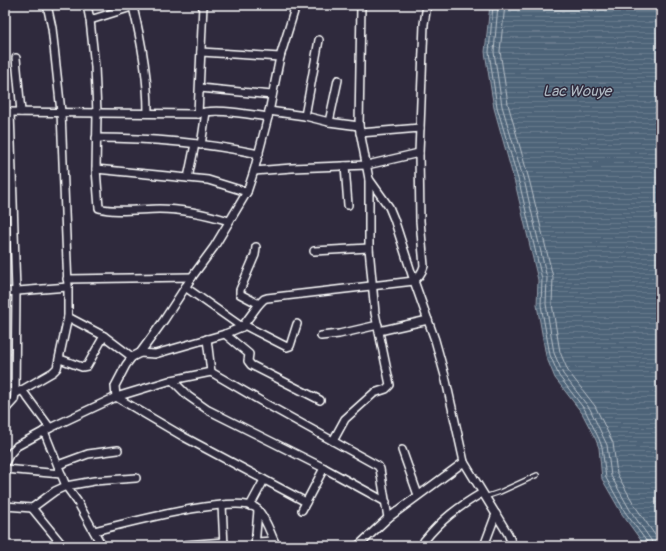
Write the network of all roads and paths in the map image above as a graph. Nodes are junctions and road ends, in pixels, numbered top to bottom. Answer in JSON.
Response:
{"nodes":[{"id":1,"x":47,"y":5,"type":"edge"},
{"id":2,"x":87,"y":5,"type":"edge"},
{"id":3,"x":203,"y":5,"type":"edge"},
{"id":4,"x":296,"y":5,"type":"edge"},
{"id":5,"x":361,"y":5,"type":"edge"},
{"id":6,"x":426,"y":5,"type":"edge"},
{"id":7,"x":136,"y":6,"type":"edge"},
{"id":8,"x":90,"y":20,"type":"junction"},
{"id":9,"x":319,"y":40,"type":"dead end"},
{"id":10,"x":201,"y":52,"type":"junction"},
{"id":11,"x":16,"y":58,"type":"dead end"},
{"id":12,"x":280,"y":58,"type":"junction"},
{"id":13,"x":338,"y":80,"type":"dead end"},
{"id":14,"x":200,"y":88,"type":"junction"},
{"id":15,"x":272,"y":95,"type":"junction"},
{"id":16,"x":7,"y":112,"type":"edge"},
{"id":17,"x":21,"y":112,"type":"junction"},
{"id":18,"x":61,"y":112,"type":"junction"},
{"id":19,"x":206,"y":112,"type":"junction"},
{"id":20,"x":97,"y":113,"type":"junction"},
{"id":21,"x":148,"y":113,"type":"junction"},
{"id":22,"x":198,"y":114,"type":"junction"},
{"id":23,"x":269,"y":114,"type":"junction"},
{"id":24,"x":305,"y":116,"type":"junction"},
{"id":25,"x":329,"y":122,"type":"junction"},
{"id":26,"x":420,"y":128,"type":"junction"},
{"id":27,"x":360,"y":130,"type":"junction"},
{"id":28,"x":96,"y":138,"type":"junction"},
{"id":29,"x":198,"y":145,"type":"junction"},
{"id":30,"x":419,"y":153,"type":"junction"},
{"id":31,"x":259,"y":154,"type":"junction"},
{"id":32,"x":367,"y":165,"type":"junction"},
{"id":33,"x":345,"y":166,"type":"junction"},
{"id":34,"x":96,"y":169,"type":"junction"},
{"id":35,"x":254,"y":171,"type":"junction"},
{"id":36,"x":188,"y":178,"type":"junction"},
{"id":37,"x":369,"y":179,"type":"junction"},
{"id":38,"x":247,"y":192,"type":"junction"},
{"id":39,"x":348,"y":204,"type":"dead end"},
{"id":40,"x":229,"y":221,"type":"junction"},
{"id":41,"x":256,"y":247,"type":"dead end"},
{"id":42,"x":369,"y":248,"type":"junction"},
{"id":43,"x":314,"y":251,"type":"dead end"},
{"id":44,"x":192,"y":277,"type":"junction"},
{"id":45,"x":67,"y":279,"type":"junction"},
{"id":46,"x":414,"y":281,"type":"junction"},
{"id":47,"x":373,"y":286,"type":"junction"},
{"id":48,"x":68,"y":287,"type":"junction"},
{"id":49,"x":185,"y":287,"type":"junction"},
{"id":50,"x":16,"y":291,"type":"junction"},
{"id":51,"x":5,"y":292,"type":"edge"},
{"id":52,"x":259,"y":304,"type":"junction"},
{"id":53,"x":68,"y":317,"type":"junction"},
{"id":54,"x":428,"y":320,"type":"junction"},
{"id":55,"x":297,"y":324,"type":"dead end"},
{"id":56,"x":243,"y":326,"type":"junction"},
{"id":57,"x":378,"y":328,"type":"junction"},
{"id":58,"x":225,"y":334,"type":"junction"},
{"id":59,"x":104,"y":336,"type":"junction"},
{"id":60,"x":322,"y":336,"type":"dead end"},
{"id":61,"x":207,"y":339,"type":"junction"},
{"id":62,"x":140,"y":353,"type":"junction"},
{"id":63,"x":132,"y":357,"type":"junction"},
{"id":64,"x":60,"y":359,"type":"junction"},
{"id":65,"x":211,"y":372,"type":"junction"},
{"id":66,"x":172,"y":380,"type":"junction"},
{"id":67,"x":19,"y":392,"type":"junction"},
{"id":68,"x":116,"y":397,"type":"junction"},
{"id":69,"x":320,"y":400,"type":"dead end"},
{"id":70,"x":5,"y":410,"type":"edge"},
{"id":71,"x":47,"y":430,"type":"junction"},
{"id":72,"x":333,"y":441,"type":"junction"},
{"id":73,"x":118,"y":450,"type":"dead end"},
{"id":74,"x":402,"y":450,"type":"dead end"},
{"id":75,"x":464,"y":462,"type":"junction"},
{"id":76,"x":5,"y":463,"type":"edge"},
{"id":77,"x":58,"y":465,"type":"junction"},
{"id":78,"x":324,"y":468,"type":"junction"},
{"id":79,"x":5,"y":469,"type":"edge"},
{"id":80,"x":61,"y":474,"type":"junction"},
{"id":81,"x":537,"y":475,"type":"dead end"},
{"id":82,"x":136,"y":478,"type":"dead end"},
{"id":83,"x":264,"y":480,"type":"junction"},
{"id":84,"x":66,"y":486,"type":"junction"},
{"id":85,"x":418,"y":495,"type":"junction"},
{"id":86,"x":484,"y":495,"type":"junction"},
{"id":87,"x":306,"y":502,"type":"junction"},
{"id":88,"x":386,"y":502,"type":"junction"},
{"id":89,"x":222,"y":505,"type":"junction"},
{"id":90,"x":5,"y":506,"type":"edge"},
{"id":91,"x":250,"y":506,"type":"junction"},
{"id":92,"x":32,"y":508,"type":"junction"},
{"id":93,"x":258,"y":510,"type":"junction"},
{"id":94,"x":302,"y":510,"type":"dead end"},
{"id":95,"x":496,"y":514,"type":"junction"},
{"id":96,"x":388,"y":518,"type":"junction"},
{"id":97,"x":94,"y":531,"type":"junction"},
{"id":98,"x":424,"y":541,"type":"dead end"},
{"id":99,"x":224,"y":544,"type":"edge"},
{"id":100,"x":256,"y":544,"type":"edge"},
{"id":101,"x":275,"y":544,"type":"edge"},
{"id":102,"x":185,"y":545,"type":"dead end"},
{"id":103,"x":62,"y":546,"type":"edge"},
{"id":104,"x":102,"y":546,"type":"edge"},
{"id":105,"x":358,"y":546,"type":"edge"},
{"id":106,"x":484,"y":546,"type":"edge"},
{"id":107,"x":513,"y":546,"type":"edge"}],
"edges":[{"from":1,"to":18,"type":"street"},
{"from":2,"to":8,"type":"street"},
{"from":3,"to":10,"type":"street"},
{"from":4,"to":12,"type":"street"},
{"from":5,"to":27,"type":"street"},
{"from":6,"to":26,"type":"street"},
{"from":7,"to":8,"type":"street"},
{"from":7,"to":21,"type":"street"},
{"from":8,"to":20,"type":"street"},
{"from":9,"to":24,"type":"street"},
{"from":10,"to":12,"type":"street"},
{"from":10,"to":14,"type":"street"},
{"from":11,"to":17,"type":"street"},
{"from":12,"to":15,"type":"street"},
{"from":13,"to":25,"type":"street"},
{"from":14,"to":15,"type":"street"},
{"from":14,"to":22,"type":"street"},
{"from":15,"to":23,"type":"street"},
{"from":16,"to":17,"type":"street"},
{"from":16,"to":50,"type":"street"},
{"from":17,"to":18,"type":"street"},
{"from":18,"to":20,"type":"street"},
{"from":18,"to":45,"type":"street"},
{"from":19,"to":22,"type":"street"},
{"from":19,"to":23,"type":"street"},
{"from":19,"to":29,"type":"street"},
{"from":20,"to":21,"type":"street"},
{"from":20,"to":28,"type":"street"},
{"from":21,"to":22,"type":"street"},
{"from":23,"to":24,"type":"street"},
{"from":23,"to":31,"type":"street"},
{"from":24,"to":25,"type":"street"},
{"from":25,"to":27,"type":"street"},
{"from":26,"to":27,"type":"street"},
{"from":26,"to":30,"type":"street"},
{"from":27,"to":32,"type":"street"},
{"from":28,"to":29,"type":"street"},
{"from":28,"to":34,"type":"street"},
{"from":29,"to":31,"type":"street"},
{"from":29,"to":36,"type":"street"},
{"from":30,"to":32,"type":"street"},
{"from":30,"to":46,"type":"street"},
{"from":31,"to":35,"type":"street"},
{"from":32,"to":33,"type":"street"},
{"from":32,"to":37,"type":"street"},
{"from":33,"to":35,"type":"street"},
{"from":33,"to":39,"type":"street"},
{"from":34,"to":36,"type":"street"},
{"from":34,"to":40,"type":"street"},
{"from":35,"to":38,"type":"street"},
{"from":36,"to":38,"type":"street"},
{"from":37,"to":42,"type":"street"},
{"from":37,"to":46,"type":"street"},
{"from":38,"to":40,"type":"street"},
{"from":40,"to":44,"type":"street"},
{"from":41,"to":52,"type":"street"},
{"from":42,"to":43,"type":"street"},
{"from":42,"to":47,"type":"street"},
{"from":44,"to":45,"type":"street"},
{"from":44,"to":49,"type":"street"},
{"from":45,"to":48,"type":"street"},
{"from":46,"to":47,"type":"street"},
{"from":46,"to":54,"type":"street"},
{"from":47,"to":52,"type":"street"},
{"from":47,"to":57,"type":"street"},
{"from":48,"to":50,"type":"street"},
{"from":48,"to":53,"type":"street"},
{"from":49,"to":56,"type":"street"},
{"from":49,"to":62,"type":"street"},
{"from":50,"to":51,"type":"street"},
{"from":50,"to":67,"type":"street"},
{"from":52,"to":56,"type":"street"},
{"from":53,"to":59,"type":"street"},
{"from":53,"to":64,"type":"street"},
{"from":54,"to":57,"type":"street"},
{"from":54,"to":75,"type":"street"},
{"from":55,"to":56,"type":"street"},
{"from":56,"to":58,"type":"street"},
{"from":57,"to":60,"type":"street"},
{"from":57,"to":72,"type":"street"},
{"from":58,"to":61,"type":"street"},
{"from":58,"to":69,"type":"street"},
{"from":59,"to":63,"type":"street"},
{"from":59,"to":64,"type":"street"},
{"from":61,"to":62,"type":"street"},
{"from":61,"to":65,"type":"street"},
{"from":62,"to":63,"type":"street"},
{"from":63,"to":68,"type":"street"},
{"from":64,"to":67,"type":"street"},
{"from":65,"to":66,"type":"street"},
{"from":65,"to":72,"type":"street"},
{"from":66,"to":68,"type":"street"},
{"from":66,"to":78,"type":"street"},
{"from":67,"to":70,"type":"street"},
{"from":67,"to":71,"type":"street"},
{"from":68,"to":71,"type":"street"},
{"from":68,"to":83,"type":"street"},
{"from":71,"to":76,"type":"street"},
{"from":71,"to":77,"type":"street"},
{"from":72,"to":88,"type":"street"},
{"from":73,"to":77,"type":"street"},
{"from":74,"to":85,"type":"street"},
{"from":75,"to":85,"type":"street"},
{"from":75,"to":86,"type":"street"},
{"from":77,"to":80,"type":"street"},
{"from":78,"to":87,"type":"street"},
{"from":78,"to":88,"type":"street"},
{"from":79,"to":80,"type":"street"},
{"from":80,"to":84,"type":"street"},
{"from":81,"to":86,"type":"lane"},
{"from":82,"to":84,"type":"street"},
{"from":83,"to":87,"type":"street"},
{"from":83,"to":91,"type":"street"},
{"from":84,"to":92,"type":"street"},
{"from":84,"to":97,"type":"street"},
{"from":85,"to":96,"type":"street"},
{"from":86,"to":95,"type":"street"},
{"from":86,"to":98,"type":"street"},
{"from":87,"to":94,"type":"street"},
{"from":88,"to":96,"type":"street"},
{"from":89,"to":91,"type":"street"},
{"from":89,"to":97,"type":"street"},
{"from":89,"to":99,"type":"street"},
{"from":90,"to":92,"type":"street"},
{"from":91,"to":93,"type":"street"},
{"from":92,"to":103,"type":"street"},
{"from":93,"to":100,"type":"street"},
{"from":93,"to":101,"type":"street"},
{"from":95,"to":106,"type":"street"},
{"from":95,"to":107,"type":"street"},
{"from":96,"to":105,"type":"street"},
{"from":97,"to":104,"type":"street"},
{"from":99,"to":102,"type":"street"},
{"from":100,"to":101,"type":"street"}]}
